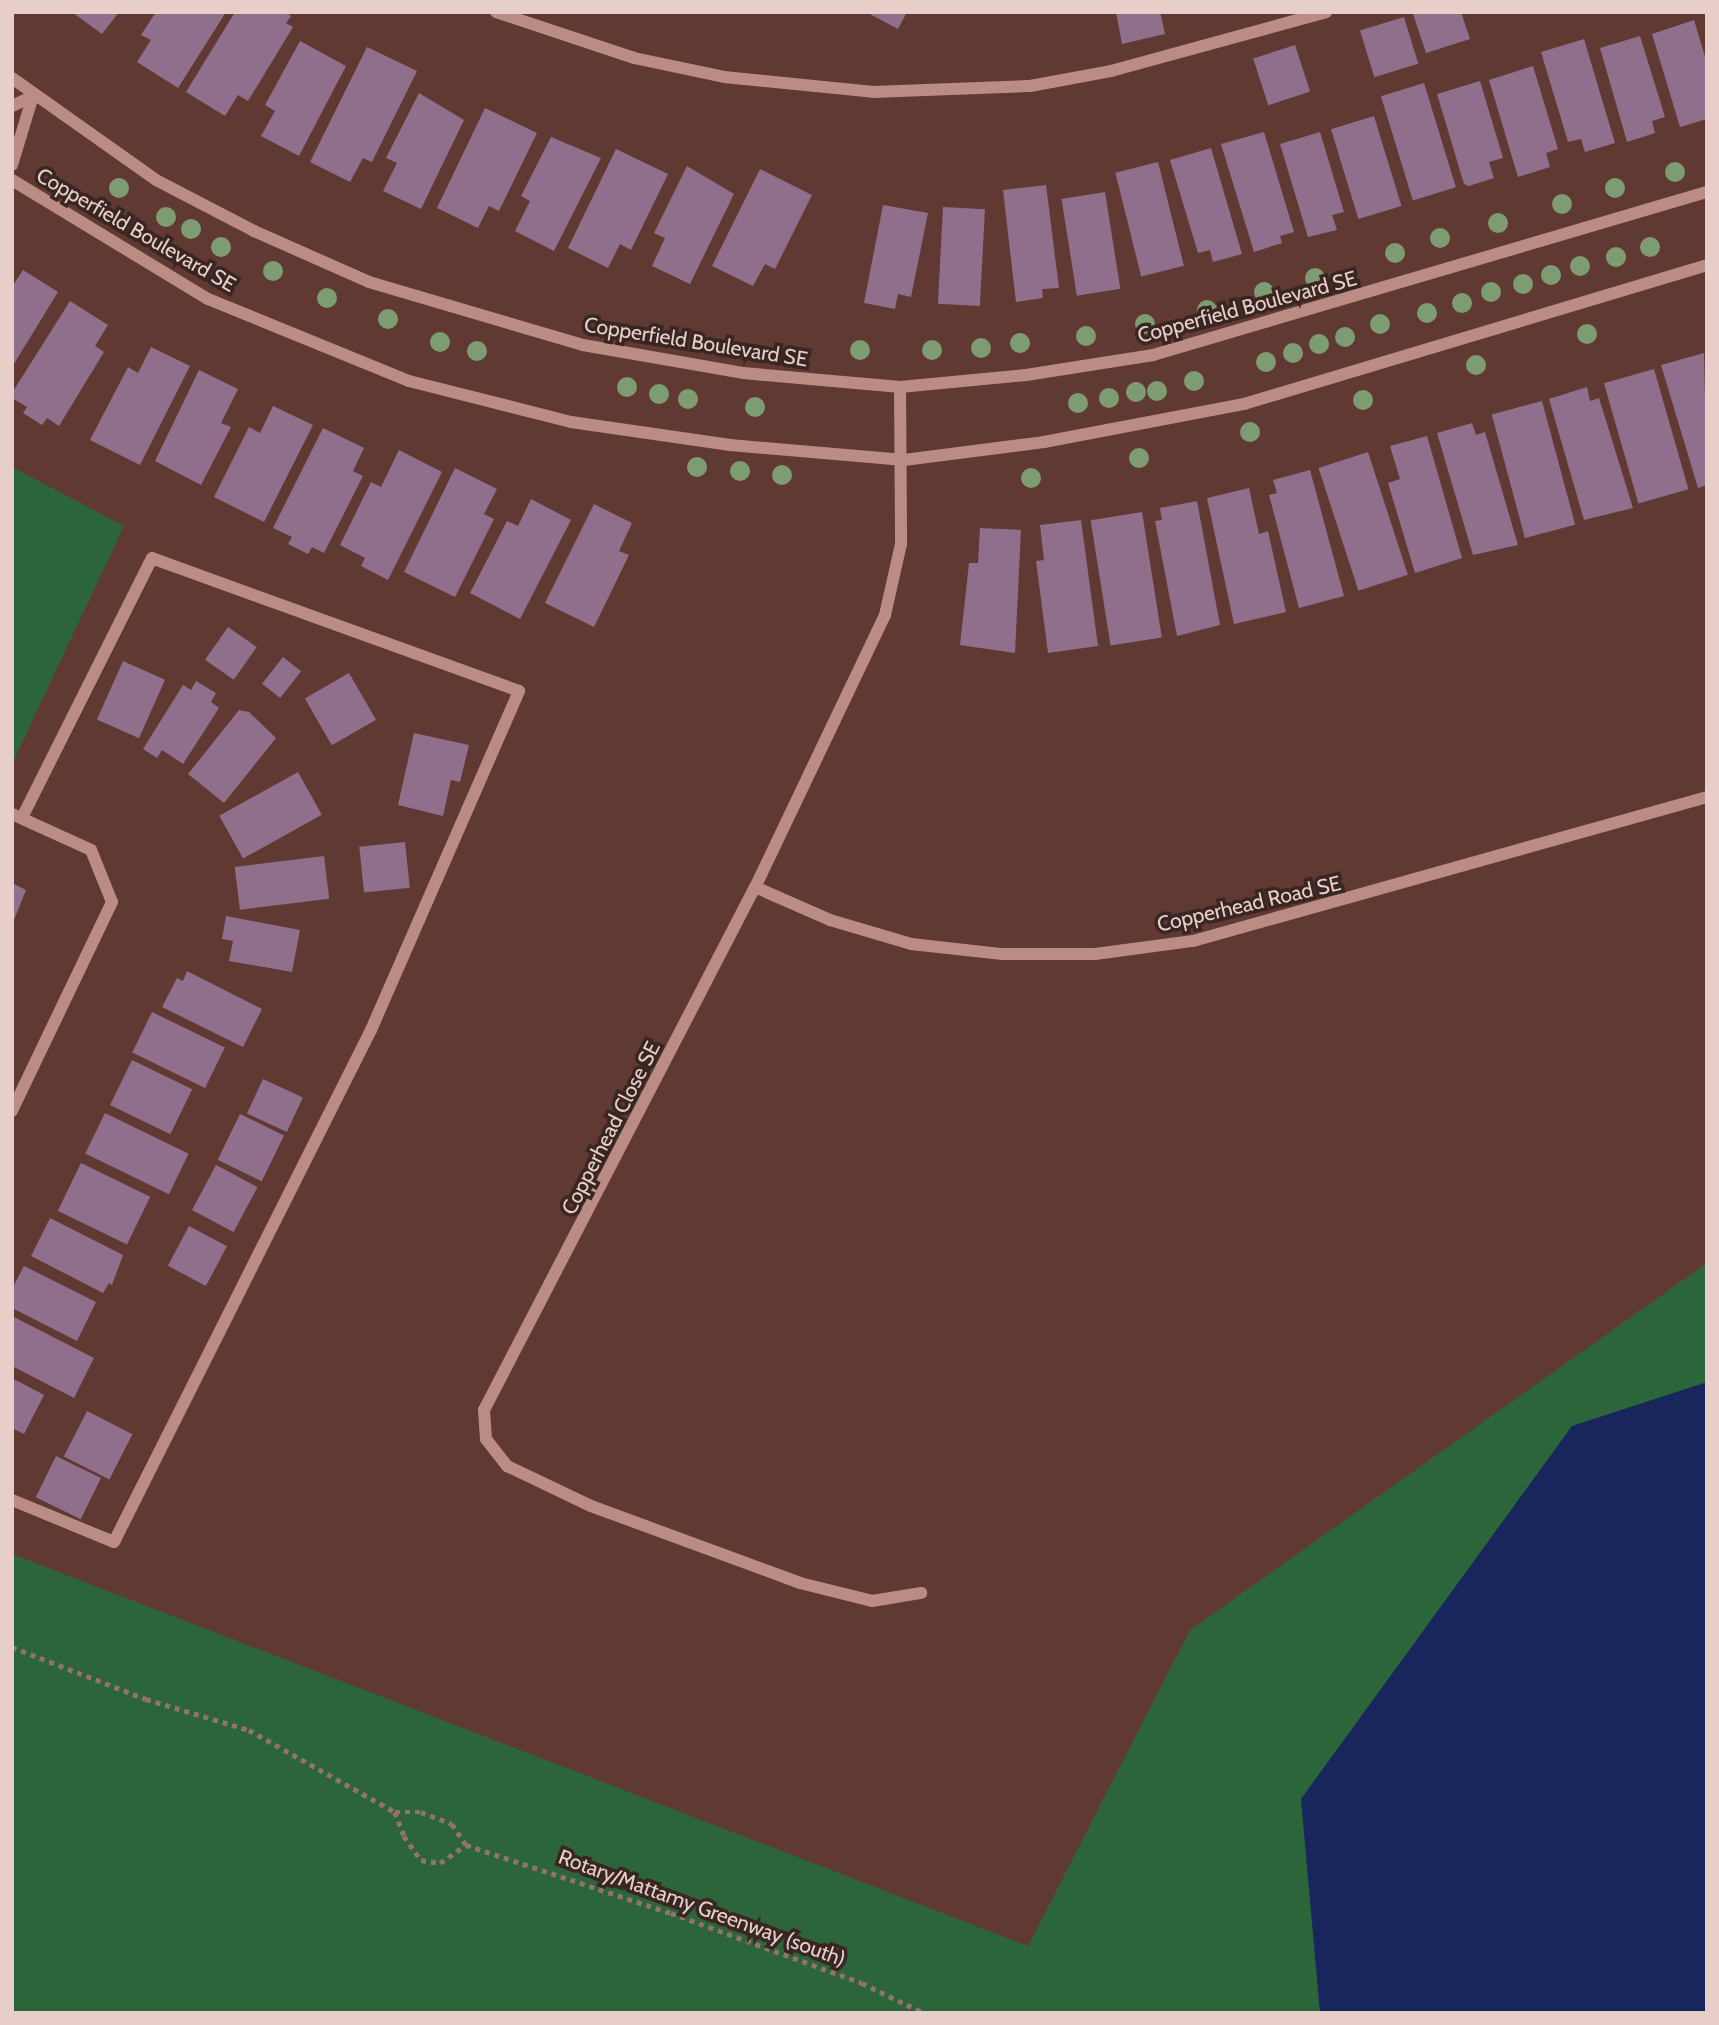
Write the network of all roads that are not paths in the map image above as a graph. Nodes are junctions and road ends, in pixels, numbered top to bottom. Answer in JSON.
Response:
{"nodes":[{"id":1,"x":496,"y":12,"type":"edge"},
{"id":2,"x":1326,"y":12,"type":"edge"},
{"id":3,"x":12,"y":78,"type":"edge"},
{"id":4,"x":33,"y":96,"type":"junction"},
{"id":5,"x":12,"y":106,"type":"edge"},
{"id":6,"x":12,"y":165,"type":"edge"},
{"id":7,"x":12,"y":180,"type":"edge"},
{"id":8,"x":1707,"y":192,"type":"edge"},
{"id":9,"x":1707,"y":265,"type":"edge"},
{"id":10,"x":900,"y":387,"type":"junction"},
{"id":11,"x":904,"y":460,"type":"junction"},
{"id":12,"x":1707,"y":797,"type":"edge"},
{"id":13,"x":17,"y":816,"type":"edge"},
{"id":14,"x":755,"y":887,"type":"junction"},
{"id":15,"x":12,"y":1111,"type":"edge"},
{"id":16,"x":12,"y":1500,"type":"edge"},
{"id":17,"x":921,"y":1593,"type":"dead end"}],
"edges":[{"from":1,"to":2,"type":"street"},
{"from":3,"to":4,"type":"street","name":"Copperfield Boulevard SE"},
{"from":4,"to":5,"type":"street"},
{"from":4,"to":6,"type":"street"},
{"from":4,"to":10,"type":"street","name":"Copperfield Boulevard SE"},
{"from":7,"to":11,"type":"street","name":"Copperfield Boulevard SE"},
{"from":8,"to":10,"type":"street","name":"Copperfield Boulevard SE"},
{"from":9,"to":11,"type":"street","name":"Copperfield Boulevard SE"},
{"from":10,"to":11,"type":"street","name":"Copperhead Close SE"},
{"from":11,"to":14,"type":"street","name":"Copperhead Close SE"},
{"from":12,"to":14,"type":"street","name":"Copperhead Road SE"},
{"from":13,"to":15,"type":"street"},
{"from":13,"to":16,"type":"street"},
{"from":14,"to":17,"type":"street","name":"Copperhead Close SE"}]}
